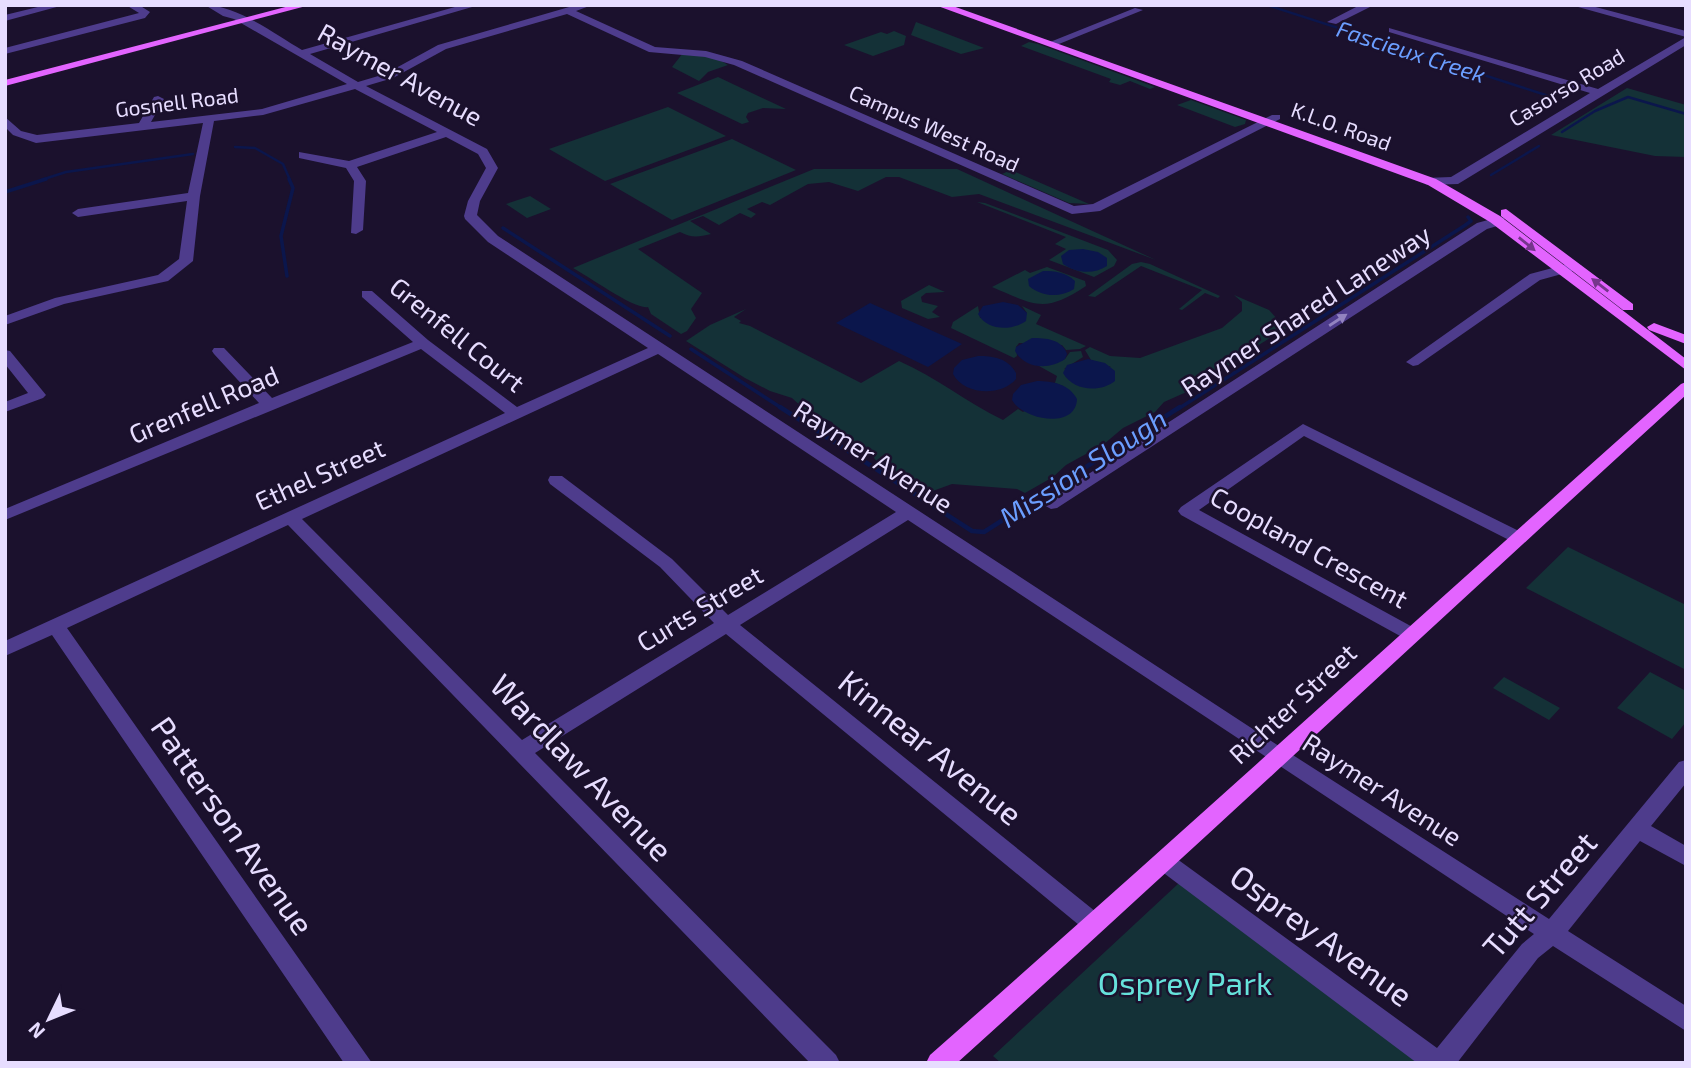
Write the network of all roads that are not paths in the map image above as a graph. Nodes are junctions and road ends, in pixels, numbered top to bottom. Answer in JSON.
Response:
{"nodes":[{"id":1,"x":131,"y":5,"type":"edge"},
{"id":2,"x":210,"y":5,"type":"edge"},
{"id":3,"x":227,"y":5,"type":"edge"},
{"id":4,"x":285,"y":5,"type":"edge"},
{"id":5,"x":304,"y":5,"type":"edge"},
{"id":6,"x":474,"y":5,"type":"edge"},
{"id":7,"x":587,"y":5,"type":"edge"},
{"id":8,"x":940,"y":5,"type":"edge"},
{"id":9,"x":961,"y":5,"type":"edge"},
{"id":10,"x":1369,"y":5,"type":"edge"},
{"id":11,"x":1576,"y":5,"type":"edge"},
{"id":12,"x":52,"y":6,"type":"edge"},
{"id":13,"x":1138,"y":10,"type":"dead end"},
{"id":14,"x":568,"y":11,"type":"junction"},
{"id":15,"x":5,"y":18,"type":"edge"},
{"id":16,"x":242,"y":19,"type":"junction"},
{"id":17,"x":1332,"y":22,"type":"dead end"},
{"id":18,"x":1393,"y":30,"type":"dead end"},
{"id":19,"x":1686,"y":34,"type":"edge"},
{"id":20,"x":1686,"y":40,"type":"edge"},
{"id":21,"x":1055,"y":42,"type":"junction"},
{"id":22,"x":5,"y":51,"type":"edge"},
{"id":23,"x":301,"y":53,"type":"junction"},
{"id":24,"x":5,"y":77,"type":"edge"},
{"id":25,"x":5,"y":83,"type":"edge"},
{"id":26,"x":356,"y":85,"type":"junction"},
{"id":27,"x":1597,"y":92,"type":"junction"},
{"id":28,"x":158,"y":99,"type":"dead end"},
{"id":29,"x":5,"y":120,"type":"edge"},
{"id":30,"x":209,"y":120,"type":"junction"},
{"id":31,"x":1271,"y":120,"type":"junction"},
{"id":32,"x":143,"y":126,"type":"junction"},
{"id":33,"x":449,"y":132,"type":"junction"},
{"id":34,"x":303,"y":155,"type":"dead end"},
{"id":35,"x":350,"y":164,"type":"junction"},
{"id":36,"x":1442,"y":179,"type":"junction"},
{"id":37,"x":194,"y":196,"type":"junction"},
{"id":38,"x":78,"y":213,"type":"dead end"},
{"id":39,"x":1499,"y":221,"type":"junction"},
{"id":40,"x":356,"y":230,"type":"dead end"},
{"id":41,"x":1576,"y":266,"type":"junction"},
{"id":42,"x":1559,"y":269,"type":"junction"},
{"id":43,"x":367,"y":294,"type":"dead end"},
{"id":44,"x":5,"y":321,"type":"edge"},
{"id":45,"x":1654,"y":327,"type":"junction"},
{"id":46,"x":1686,"y":340,"type":"edge"},
{"id":47,"x":422,"y":343,"type":"junction"},
{"id":48,"x":657,"y":349,"type":"junction"},
{"id":49,"x":1686,"y":350,"type":"edge"},
{"id":50,"x":219,"y":351,"type":"dead end"},
{"id":51,"x":5,"y":354,"type":"edge"},
{"id":52,"x":1413,"y":362,"type":"dead end"},
{"id":53,"x":1686,"y":366,"type":"edge"},
{"id":54,"x":1686,"y":387,"type":"edge"},
{"id":55,"x":269,"y":404,"type":"junction"},
{"id":56,"x":5,"y":407,"type":"edge"},
{"id":57,"x":516,"y":414,"type":"junction"},
{"id":58,"x":556,"y":480,"type":"dead end"},
{"id":59,"x":1051,"y":504,"type":"dead end"},
{"id":60,"x":907,"y":513,"type":"junction"},
{"id":61,"x":5,"y":515,"type":"edge"},
{"id":62,"x":290,"y":517,"type":"junction"},
{"id":63,"x":1519,"y":538,"type":"junction"},
{"id":64,"x":726,"y":624,"type":"junction"},
{"id":65,"x":55,"y":625,"type":"junction"},
{"id":66,"x":1411,"y":635,"type":"junction"},
{"id":67,"x":5,"y":649,"type":"edge"},
{"id":68,"x":521,"y":751,"type":"junction"},
{"id":69,"x":1278,"y":756,"type":"junction"},
{"id":70,"x":1686,"y":768,"type":"edge"},
{"id":71,"x":1638,"y":829,"type":"junction"},
{"id":72,"x":1686,"y":857,"type":"edge"},
{"id":73,"x":1165,"y":862,"type":"junction"},
{"id":74,"x":1093,"y":923,"type":"junction"},
{"id":75,"x":1552,"y":933,"type":"junction"},
{"id":76,"x":1686,"y":1020,"type":"edge"},
{"id":77,"x":359,"y":1063,"type":"edge"},
{"id":78,"x":827,"y":1063,"type":"edge"},
{"id":79,"x":939,"y":1063,"type":"edge"},
{"id":80,"x":1439,"y":1063,"type":"edge"}],
"edges":[{"from":1,"to":22,"type":"street"},
{"from":2,"to":16,"type":"street","name":"Raymer Avenue"},
{"from":3,"to":16,"type":"street","name":"Raymer Avenue"},
{"from":4,"to":16,"type":"main road"},
{"from":5,"to":16,"type":"main road"},
{"from":6,"to":23,"type":"street"},
{"from":7,"to":14,"type":"street","name":"Gosnell Road"},
{"from":8,"to":21,"type":"main road","name":"K.L.O. Road"},
{"from":9,"to":21,"type":"main road","name":"K.L.O. Road"},
{"from":10,"to":17,"type":"street"},
{"from":11,"to":19,"type":"street"},
{"from":12,"to":15,"type":"street"},
{"from":13,"to":21,"type":"street"},
{"from":14,"to":26,"type":"street","name":"Gosnell Road"},
{"from":14,"to":31,"type":"street","name":"Campus West Road"},
{"from":16,"to":23,"type":"street","name":"Raymer Avenue"},
{"from":16,"to":24,"type":"main road"},
{"from":16,"to":25,"type":"main road"},
{"from":18,"to":27,"type":"street"},
{"from":20,"to":27,"type":"street","name":"Casorso Road"},
{"from":21,"to":31,"type":"main road","name":"K.L.O. Road"},
{"from":23,"to":26,"type":"street","name":"Raymer Avenue"},
{"from":26,"to":30,"type":"street","name":"Gosnell Road"},
{"from":26,"to":33,"type":"street","name":"Raymer Avenue"},
{"from":27,"to":36,"type":"street","name":"Casorso Road"},
{"from":28,"to":32,"type":"street"},
{"from":29,"to":32,"type":"street","name":"Gosnell Road"},
{"from":30,"to":32,"type":"street","name":"Gosnell Road"},
{"from":30,"to":37,"type":"street"},
{"from":31,"to":36,"type":"main road","name":"K.L.O. Road"},
{"from":33,"to":35,"type":"street"},
{"from":33,"to":48,"type":"street","name":"Raymer Avenue"},
{"from":34,"to":35,"type":"street"},
{"from":35,"to":40,"type":"street"},
{"from":36,"to":39,"type":"main road","name":"K.L.O. Road"},
{"from":36,"to":41,"type":"main road","name":"K.L.O. Road"},
{"from":37,"to":38,"type":"street"},
{"from":37,"to":44,"type":"street"},
{"from":39,"to":42,"type":"main road","name":"K.L.O. Road","one_way":true},
{"from":59,"to":39,"type":"street","name":"Raymer Shared Laneway","one_way":true},
{"from":41,"to":42,"type":"street"},
{"from":45,"to":41,"type":"main road","name":"K.L.O. Road","one_way":true},
{"from":42,"to":52,"type":"street"},
{"from":42,"to":53,"type":"main road","name":"K.L.O. Road"},
{"from":43,"to":47,"type":"street","name":"Grenfell Court"},
{"from":45,"to":46,"type":"main road"},
{"from":45,"to":49,"type":"main road","name":"K.L.O. Road"},
{"from":47,"to":55,"type":"street","name":"Grenfell Road"},
{"from":47,"to":57,"type":"street","name":"Grenfell Court"},
{"from":48,"to":57,"type":"street","name":"Ethel Street"},
{"from":48,"to":60,"type":"street","name":"Raymer Avenue"},
{"from":50,"to":55,"type":"street"},
{"from":51,"to":56,"type":"street"},
{"from":54,"to":63,"type":"main road","name":"Richter Street"},
{"from":55,"to":61,"type":"street","name":"Grenfell Road"},
{"from":57,"to":62,"type":"street","name":"Ethel Street"},
{"from":58,"to":64,"type":"street","name":"Kinnear Avenue"},
{"from":60,"to":64,"type":"street","name":"Curts Street"},
{"from":60,"to":69,"type":"street","name":"Raymer Avenue"},
{"from":62,"to":65,"type":"street","name":"Ethel Street"},
{"from":62,"to":68,"type":"street","name":"Wardlaw Avenue"},
{"from":63,"to":66,"type":"main road","name":"Richter Street"},
{"from":63,"to":66,"type":"street","name":"Coopland Crescent"},
{"from":64,"to":68,"type":"street","name":"Curts Street"},
{"from":64,"to":74,"type":"street","name":"Kinnear Avenue"},
{"from":65,"to":67,"type":"street","name":"Ethel Street"},
{"from":65,"to":77,"type":"street","name":"Patterson Avenue"},
{"from":66,"to":69,"type":"main road","name":"Richter Street"},
{"from":68,"to":78,"type":"street","name":"Wardlaw Avenue"},
{"from":69,"to":73,"type":"main road","name":"Richter Street"},
{"from":69,"to":75,"type":"street","name":"Raymer Avenue"},
{"from":70,"to":71,"type":"street","name":"Tutt Street"},
{"from":71,"to":72,"type":"street"},
{"from":71,"to":75,"type":"street","name":"Tutt Street"},
{"from":73,"to":74,"type":"main road","name":"Richter Street"},
{"from":73,"to":80,"type":"street","name":"Osprey Avenue"},
{"from":74,"to":79,"type":"main road","name":"Richter Street"},
{"from":75,"to":76,"type":"street","name":"Raymer Avenue"},
{"from":75,"to":80,"type":"street","name":"Tutt Street"}]}
